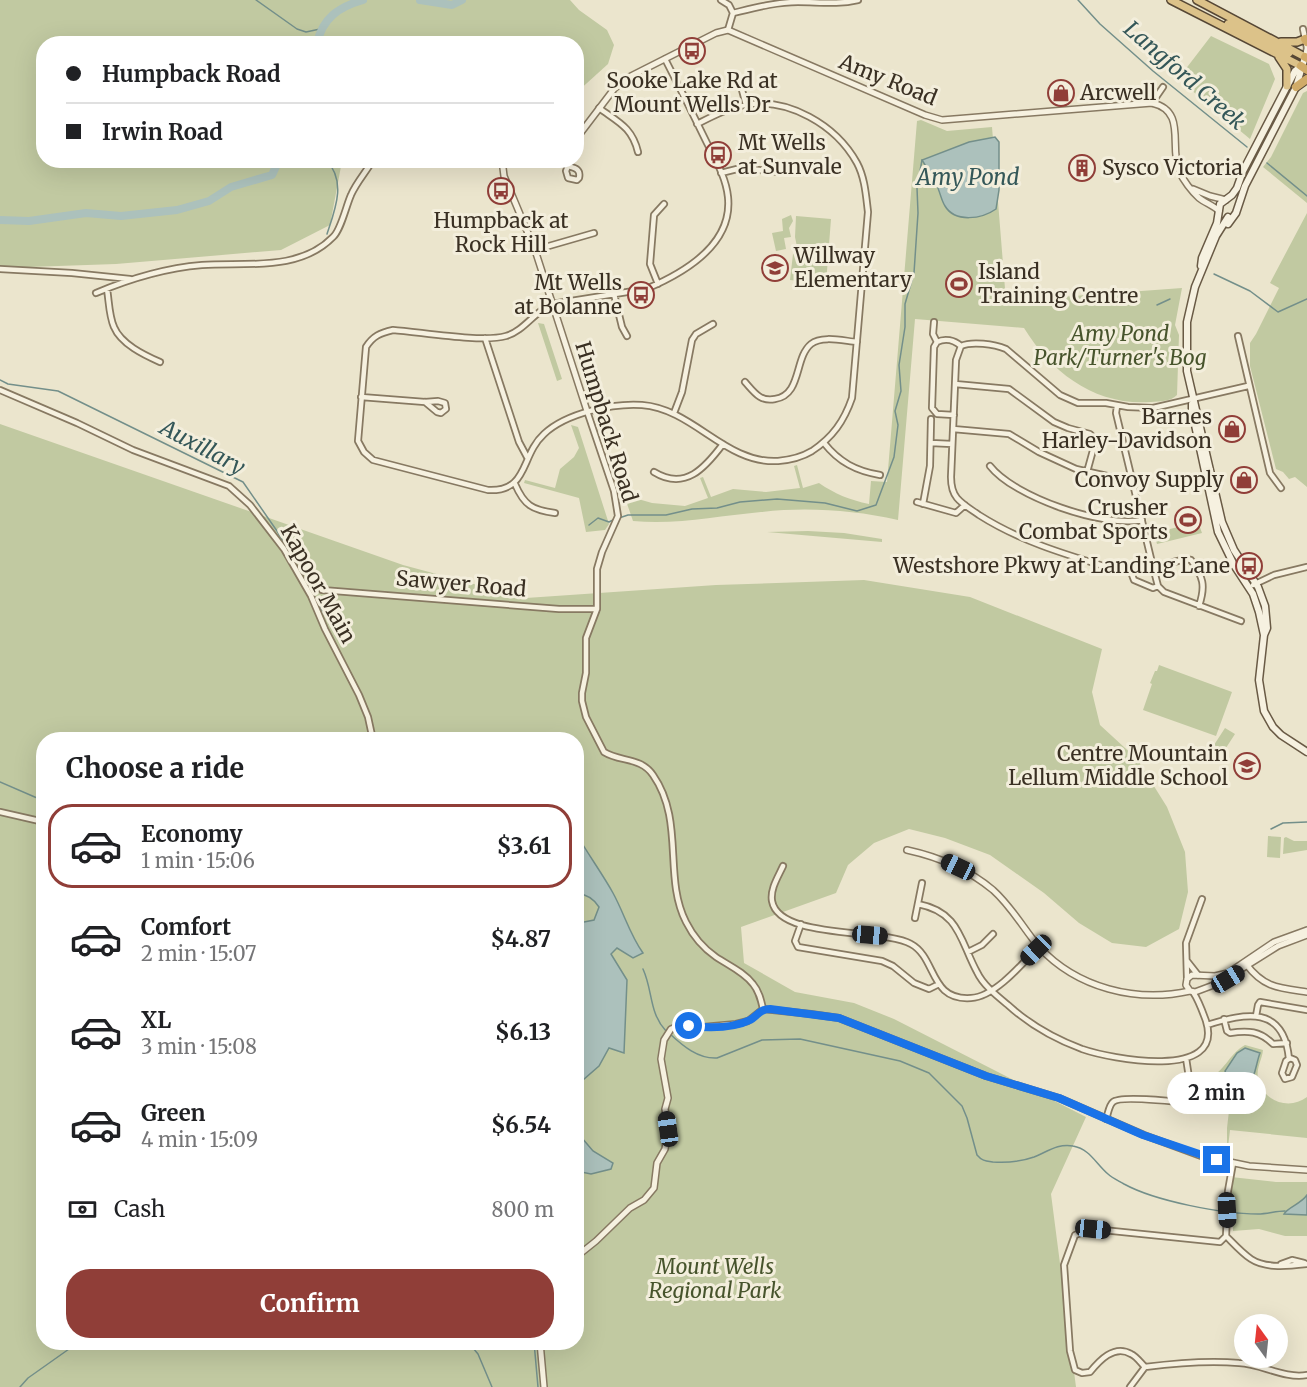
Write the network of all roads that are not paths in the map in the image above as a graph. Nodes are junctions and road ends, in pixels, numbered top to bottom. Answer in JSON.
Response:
{"nodes":[{"id":1,"x":721,"y":0,"type":"edge"},
{"id":2,"x":858,"y":0,"type":"edge"},
{"id":3,"x":1171,"y":0,"type":"edge"},
{"id":4,"x":1197,"y":0,"type":"edge"},
{"id":5,"x":733,"y":13,"type":"junction"},
{"id":6,"x":1214,"y":22,"type":"junction"},
{"id":7,"x":1303,"y":29,"type":"dead end"},
{"id":8,"x":728,"y":30,"type":"junction"},
{"id":9,"x":1306,"y":40,"type":"edge"},
{"id":10,"x":1278,"y":42,"type":"junction"},
{"id":11,"x":1278,"y":55,"type":"junction"},
{"id":12,"x":1306,"y":57,"type":"edge"},
{"id":13,"x":665,"y":59,"type":"junction"},
{"id":14,"x":1304,"y":68,"type":"edge"},
{"id":15,"x":1307,"y":79,"type":"edge"},
{"id":16,"x":1292,"y":86,"type":"junction"},
{"id":17,"x":1163,"y":87,"type":"dead end"},
{"id":18,"x":741,"y":90,"type":"dead end"},
{"id":19,"x":1152,"y":103,"type":"junction"},
{"id":20,"x":746,"y":105,"type":"junction"},
{"id":21,"x":598,"y":108,"type":"junction"},
{"id":22,"x":697,"y":124,"type":"junction"},
{"id":23,"x":584,"y":127,"type":"edge"},
{"id":24,"x":638,"y":152,"type":"dead end"},
{"id":25,"x":368,"y":168,"type":"edge"},
{"id":26,"x":503,"y":168,"type":"edge"},
{"id":27,"x":508,"y":168,"type":"edge"},
{"id":28,"x":779,"y":172,"type":"dead end"},
{"id":29,"x":721,"y":173,"type":"junction"},
{"id":30,"x":504,"y":176,"type":"junction"},
{"id":31,"x":1193,"y":189,"type":"junction"},
{"id":32,"x":1223,"y":199,"type":"junction"},
{"id":33,"x":664,"y":204,"type":"dead end"},
{"id":34,"x":1238,"y":209,"type":"junction"},
{"id":35,"x":1219,"y":211,"type":"junction"},
{"id":36,"x":1231,"y":216,"type":"junction"},
{"id":37,"x":594,"y":233,"type":"dead end"},
{"id":38,"x":535,"y":250,"type":"junction"},
{"id":39,"x":1201,"y":268,"type":"junction"},
{"id":40,"x":0,"y":269,"type":"edge"},
{"id":41,"x":129,"y":279,"type":"junction"},
{"id":42,"x":658,"y":284,"type":"junction"},
{"id":43,"x":107,"y":289,"type":"junction"},
{"id":44,"x":96,"y":293,"type":"dead end"},
{"id":45,"x":614,"y":294,"type":"junction"},
{"id":46,"x":552,"y":304,"type":"junction"},
{"id":47,"x":934,"y":322,"type":"dead end"},
{"id":48,"x":713,"y":324,"type":"dead end"},
{"id":49,"x":627,"y":336,"type":"dead end"},
{"id":50,"x":1238,"y":336,"type":"dead end"},
{"id":51,"x":485,"y":338,"type":"junction"},
{"id":52,"x":856,"y":342,"type":"junction"},
{"id":53,"x":937,"y":342,"type":"junction"},
{"id":54,"x":961,"y":346,"type":"junction"},
{"id":55,"x":160,"y":362,"type":"dead end"},
{"id":56,"x":745,"y":382,"type":"dead end"},
{"id":57,"x":955,"y":384,"type":"junction"},
{"id":58,"x":1248,"y":386,"type":"junction"},
{"id":59,"x":0,"y":390,"type":"edge"},
{"id":60,"x":361,"y":397,"type":"junction"},
{"id":61,"x":1192,"y":400,"type":"junction"},
{"id":62,"x":425,"y":402,"type":"dead end"},
{"id":63,"x":1118,"y":406,"type":"junction"},
{"id":64,"x":587,"y":411,"type":"junction"},
{"id":65,"x":674,"y":413,"type":"junction"},
{"id":66,"x":954,"y":415,"type":"junction"},
{"id":67,"x":931,"y":419,"type":"dead end"},
{"id":68,"x":953,"y":429,"type":"junction"},
{"id":69,"x":824,"y":443,"type":"junction"},
{"id":70,"x":931,"y":443,"type":"junction"},
{"id":71,"x":723,"y":444,"type":"junction"},
{"id":72,"x":952,"y":444,"type":"junction"},
{"id":73,"x":527,"y":457,"type":"junction"},
{"id":74,"x":990,"y":466,"type":"dead end"},
{"id":75,"x":654,"y":472,"type":"dead end"},
{"id":76,"x":1087,"y":472,"type":"junction"},
{"id":77,"x":880,"y":475,"type":"dead end"},
{"id":78,"x":1131,"y":477,"type":"junction"},
{"id":79,"x":515,"y":484,"type":"junction"},
{"id":80,"x":1281,"y":488,"type":"dead end"},
{"id":81,"x":965,"y":505,"type":"junction"},
{"id":82,"x":555,"y":513,"type":"dead end"},
{"id":83,"x":1142,"y":520,"type":"junction"},
{"id":84,"x":1153,"y":567,"type":"junction"},
{"id":85,"x":1307,"y":567,"type":"edge"},
{"id":86,"x":1131,"y":572,"type":"junction"},
{"id":87,"x":1256,"y":583,"type":"junction"},
{"id":88,"x":1158,"y":586,"type":"junction"},
{"id":89,"x":1249,"y":587,"type":"junction"},
{"id":90,"x":322,"y":590,"type":"dead end"},
{"id":91,"x":1199,"y":606,"type":"junction"},
{"id":92,"x":597,"y":609,"type":"junction"},
{"id":93,"x":1241,"y":621,"type":"dead end"},
{"id":94,"x":1264,"y":635,"type":"junction"},
{"id":95,"x":371,"y":732,"type":"edge"},
{"id":96,"x":1307,"y":752,"type":"edge"},
{"id":97,"x":0,"y":812,"type":"edge"},
{"id":98,"x":36,"y":820,"type":"edge"},
{"id":99,"x":907,"y":850,"type":"dead end"},
{"id":100,"x":783,"y":866,"type":"dead end"},
{"id":101,"x":922,"y":883,"type":"dead end"},
{"id":102,"x":1202,"y":899,"type":"dead end"},
{"id":103,"x":918,"y":904,"type":"junction"},
{"id":104,"x":915,"y":918,"type":"dead end"},
{"id":105,"x":801,"y":924,"type":"junction"},
{"id":106,"x":1307,"y":930,"type":"edge"},
{"id":107,"x":993,"y":934,"type":"dead end"},
{"id":108,"x":1307,"y":935,"type":"edge"},
{"id":109,"x":1039,"y":946,"type":"junction"},
{"id":110,"x":969,"y":952,"type":"junction"},
{"id":111,"x":1187,"y":961,"type":"junction"},
{"id":112,"x":1247,"y":964,"type":"junction"},
{"id":113,"x":1200,"y":976,"type":"junction"},
{"id":114,"x":1186,"y":981,"type":"junction"},
{"id":115,"x":939,"y":984,"type":"junction"},
{"id":116,"x":1202,"y":989,"type":"junction"},
{"id":117,"x":993,"y":991,"type":"junction"},
{"id":118,"x":1191,"y":991,"type":"junction"},
{"id":119,"x":1307,"y":993,"type":"edge"},
{"id":120,"x":1174,"y":994,"type":"junction"},
{"id":121,"x":1200,"y":1002,"type":"junction"},
{"id":122,"x":763,"y":1009,"type":"junction"},
{"id":123,"x":1307,"y":1010,"type":"edge"},
{"id":124,"x":1256,"y":1016,"type":"junction"},
{"id":125,"x":1224,"y":1019,"type":"junction"},
{"id":126,"x":1207,"y":1024,"type":"junction"},
{"id":127,"x":1287,"y":1042,"type":"junction"},
{"id":128,"x":1186,"y":1058,"type":"junction"},
{"id":129,"x":1289,"y":1059,"type":"junction"},
{"id":130,"x":1222,"y":1095,"type":"dead end"},
{"id":131,"x":1188,"y":1103,"type":"junction"},
{"id":132,"x":1106,"y":1119,"type":"junction"},
{"id":133,"x":1233,"y":1163,"type":"junction"},
{"id":134,"x":1307,"y":1170,"type":"edge"},
{"id":135,"x":1226,"y":1236,"type":"junction"},
{"id":136,"x":584,"y":1251,"type":"edge"},
{"id":137,"x":1307,"y":1264,"type":"edge"},
{"id":138,"x":541,"y":1350,"type":"edge"},
{"id":139,"x":1145,"y":1367,"type":"junction"},
{"id":140,"x":1307,"y":1375,"type":"edge"},
{"id":141,"x":544,"y":1387,"type":"edge"},
{"id":142,"x":1130,"y":1387,"type":"edge"}],
"edges":[{"from":1,"to":5,"type":"street"},
{"from":2,"to":5,"type":"street"},
{"from":3,"to":6,"type":"highway"},
{"from":4,"to":10,"type":"highway"},
{"from":5,"to":8,"type":"street"},
{"from":6,"to":11,"type":"highway"},
{"from":6,"to":12,"type":"highway"},
{"from":7,"to":9,"type":"street"},
{"from":8,"to":13,"type":"street"},
{"from":8,"to":19,"type":"street","name":"Amy Road"},
{"from":9,"to":10,"type":"highway"},
{"from":9,"to":12,"type":"street"},
{"from":10,"to":12,"type":"highway"},
{"from":11,"to":14,"type":"highway"},
{"from":11,"to":16,"type":"highway"},
{"from":12,"to":14,"type":"main road"},
{"from":13,"to":21,"type":"street"},
{"from":13,"to":22,"type":"street"},
{"from":14,"to":16,"type":"main road"},
{"from":15,"to":16,"type":"highway"},
{"from":16,"to":32,"type":"main road"},
{"from":16,"to":34,"type":"main road"},
{"from":17,"to":19,"type":"street"},
{"from":18,"to":20,"type":"street"},
{"from":19,"to":31,"type":"street"},
{"from":20,"to":22,"type":"street"},
{"from":20,"to":52,"type":"street"},
{"from":21,"to":23,"type":"street"},
{"from":21,"to":24,"type":"street"},
{"from":22,"to":29,"type":"street"},
{"from":25,"to":41,"type":"street"},
{"from":26,"to":30,"type":"street","name":"Humpback Road"},
{"from":27,"to":30,"type":"street"},
{"from":28,"to":29,"type":"street"},
{"from":29,"to":42,"type":"street"},
{"from":30,"to":38,"type":"street","name":"Humpback Road"},
{"from":31,"to":32,"type":"street"},
{"from":31,"to":35,"type":"street"},
{"from":32,"to":34,"type":"main road"},
{"from":32,"to":35,"type":"main road"},
{"from":33,"to":42,"type":"street"},
{"from":34,"to":36,"type":"main road"},
{"from":35,"to":36,"type":"main road"},
{"from":35,"to":39,"type":"main road"},
{"from":36,"to":39,"type":"main road"},
{"from":37,"to":38,"type":"street"},
{"from":38,"to":46,"type":"street","name":"Humpback Road"},
{"from":39,"to":61,"type":"main road"},
{"from":40,"to":41,"type":"street"},
{"from":41,"to":43,"type":"street"},
{"from":42,"to":45,"type":"street"},
{"from":43,"to":44,"type":"street"},
{"from":43,"to":55,"type":"street"},
{"from":45,"to":46,"type":"street"},
{"from":45,"to":49,"type":"street"},
{"from":46,"to":51,"type":"street"},
{"from":46,"to":64,"type":"street","name":"Humpback Road"},
{"from":47,"to":53,"type":"street"},
{"from":48,"to":65,"type":"street"},
{"from":50,"to":58,"type":"street"},
{"from":51,"to":60,"type":"street"},
{"from":51,"to":73,"type":"street"},
{"from":52,"to":56,"type":"street"},
{"from":52,"to":69,"type":"street"},
{"from":53,"to":54,"type":"street"},
{"from":53,"to":66,"type":"street"},
{"from":54,"to":57,"type":"street"},
{"from":54,"to":63,"type":"street"},
{"from":57,"to":66,"type":"street"},
{"from":57,"to":76,"type":"street"},
{"from":58,"to":61,"type":"street"},
{"from":58,"to":80,"type":"street"},
{"from":59,"to":95,"type":"street","name":"Kapoor Main"},
{"from":60,"to":62,"type":"street"},
{"from":60,"to":79,"type":"street"},
{"from":61,"to":63,"type":"street"},
{"from":61,"to":87,"type":"main road"},
{"from":61,"to":89,"type":"main road"},
{"from":63,"to":78,"type":"street"},
{"from":64,"to":65,"type":"street"},
{"from":64,"to":73,"type":"street"},
{"from":64,"to":92,"type":"street","name":"Humpback Road"},
{"from":65,"to":71,"type":"street"},
{"from":66,"to":68,"type":"street"},
{"from":67,"to":70,"type":"street"},
{"from":68,"to":72,"type":"street"},
{"from":68,"to":76,"type":"street"},
{"from":69,"to":71,"type":"street"},
{"from":69,"to":77,"type":"street"},
{"from":70,"to":72,"type":"street"},
{"from":70,"to":81,"type":"street"},
{"from":71,"to":75,"type":"street"},
{"from":72,"to":81,"type":"street"},
{"from":73,"to":79,"type":"street"},
{"from":74,"to":83,"type":"street"},
{"from":76,"to":78,"type":"street"},
{"from":78,"to":83,"type":"street"},
{"from":79,"to":82,"type":"street"},
{"from":81,"to":86,"type":"street"},
{"from":83,"to":84,"type":"street"},
{"from":84,"to":86,"type":"street"},
{"from":84,"to":88,"type":"street"},
{"from":84,"to":91,"type":"street"},
{"from":85,"to":87,"type":"street"},
{"from":86,"to":88,"type":"street"},
{"from":87,"to":89,"type":"street"},
{"from":87,"to":94,"type":"main road"},
{"from":88,"to":91,"type":"street"},
{"from":89,"to":94,"type":"main road"},
{"from":90,"to":92,"type":"street","name":"Sawyer Road"},
{"from":91,"to":93,"type":"street"},
{"from":92,"to":122,"type":"street","name":"Humpback Road"},
{"from":94,"to":96,"type":"main road"},
{"from":97,"to":98,"type":"street"},
{"from":99,"to":109,"type":"street"},
{"from":100,"to":105,"type":"street"},
{"from":101,"to":103,"type":"street"},
{"from":102,"to":111,"type":"street"},
{"from":103,"to":104,"type":"street"},
{"from":103,"to":110,"type":"street"},
{"from":105,"to":115,"type":"street"},
{"from":105,"to":115,"type":"street"},
{"from":106,"to":112,"type":"street"},
{"from":107,"to":110,"type":"street"},
{"from":108,"to":112,"type":"street"},
{"from":109,"to":117,"type":"street"},
{"from":109,"to":120,"type":"street"},
{"from":110,"to":117,"type":"street"},
{"from":111,"to":113,"type":"street"},
{"from":111,"to":114,"type":"street"},
{"from":112,"to":113,"type":"street"},
{"from":112,"to":116,"type":"street"},
{"from":112,"to":119,"type":"street"},
{"from":113,"to":114,"type":"street"},
{"from":113,"to":116,"type":"street"},
{"from":114,"to":118,"type":"street"},
{"from":114,"to":120,"type":"street"},
{"from":115,"to":117,"type":"street"},
{"from":116,"to":118,"type":"street"},
{"from":116,"to":121,"type":"street"},
{"from":117,"to":128,"type":"street"},
{"from":118,"to":120,"type":"street"},
{"from":118,"to":121,"type":"street"},
{"from":121,"to":126,"type":"street"},
{"from":122,"to":132,"type":"street"},
{"from":122,"to":136,"type":"street"},
{"from":123,"to":124,"type":"street"},
{"from":124,"to":125,"type":"street"},
{"from":124,"to":127,"type":"street"},
{"from":125,"to":126,"type":"street"},
{"from":125,"to":127,"type":"street"},
{"from":126,"to":128,"type":"street"},
{"from":127,"to":129,"type":"street"},
{"from":128,"to":131,"type":"street"},
{"from":129,"to":129,"type":"street"},
{"from":130,"to":131,"type":"street"},
{"from":131,"to":132,"type":"street"},
{"from":132,"to":133,"type":"street"},
{"from":133,"to":134,"type":"street"},
{"from":133,"to":135,"type":"street"},
{"from":135,"to":137,"type":"street"},
{"from":135,"to":139,"type":"street"},
{"from":138,"to":141,"type":"street"},
{"from":139,"to":140,"type":"street"},
{"from":139,"to":142,"type":"street"}]}
